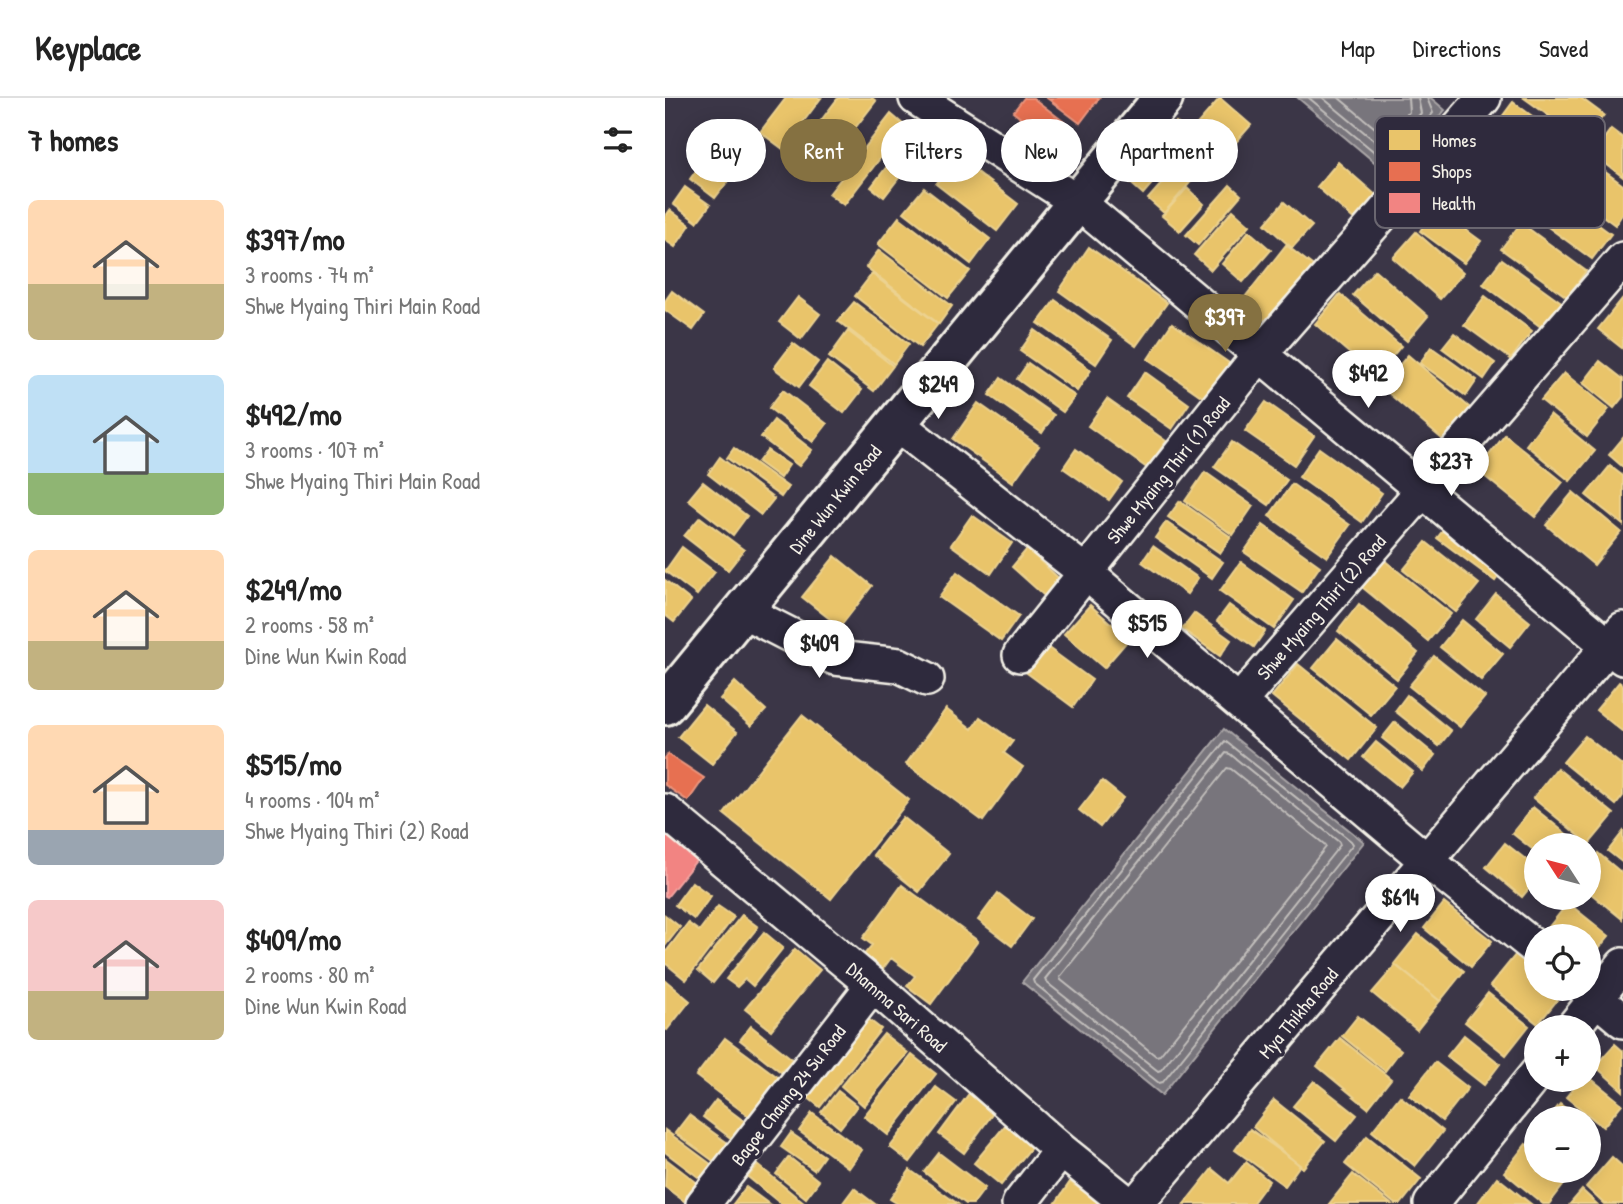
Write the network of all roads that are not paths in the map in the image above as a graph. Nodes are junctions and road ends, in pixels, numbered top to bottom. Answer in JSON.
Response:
{"nodes":[{"id":1,"x":916,"y":98,"type":"edge"},
{"id":2,"x":1163,"y":98,"type":"edge"},
{"id":3,"x":1484,"y":98,"type":"edge"},
{"id":4,"x":1468,"y":116,"type":"edge"},
{"id":5,"x":1079,"y":203,"type":"junction"},
{"id":6,"x":1375,"y":223,"type":"edge"},
{"id":7,"x":1623,"y":258,"type":"edge"},
{"id":8,"x":1260,"y":354,"type":"junction"},
{"id":9,"x":897,"y":424,"type":"junction"},
{"id":10,"x":1422,"y":490,"type":"junction"},
{"id":11,"x":1086,"y":573,"type":"junction"},
{"id":12,"x":743,"y":611,"type":"junction"},
{"id":13,"x":1618,"y":644,"type":"edge"},
{"id":14,"x":1020,"y":655,"type":"dead end"},
{"id":15,"x":927,"y":679,"type":"dead end"},
{"id":16,"x":1239,"y":702,"type":"junction"},
{"id":17,"x":665,"y":705,"type":"edge"},
{"id":18,"x":665,"y":811,"type":"edge"},
{"id":19,"x":1427,"y":861,"type":"junction"},
{"id":20,"x":1524,"y":939,"type":"edge"},
{"id":21,"x":1623,"y":965,"type":"edge"},
{"id":22,"x":1601,"y":984,"type":"edge"},
{"id":23,"x":873,"y":985,"type":"junction"},
{"id":24,"x":1600,"y":1001,"type":"edge"},
{"id":25,"x":1623,"y":1021,"type":"edge"},
{"id":26,"x":1524,"y":1089,"type":"edge"},
{"id":27,"x":1061,"y":1150,"type":"junction"},
{"id":28,"x":703,"y":1204,"type":"edge"},
{"id":29,"x":1019,"y":1204,"type":"edge"},
{"id":30,"x":1128,"y":1204,"type":"edge"},
{"id":31,"x":1136,"y":1204,"type":"edge"},
{"id":32,"x":1431,"y":1204,"type":"edge"}],
"edges":[{"from":1,"to":5,"type":"street"},
{"from":2,"to":5,"type":"street","name":"Dine Wun Kwin Road"},
{"from":3,"to":4,"type":"street","name":"Shwe Myaing Thiri (1) Road"},
{"from":5,"to":8,"type":"street"},
{"from":5,"to":9,"type":"street","name":"Dine Wun Kwin Road"},
{"from":6,"to":8,"type":"street","name":"Shwe Myaing Thiri (1) Road"},
{"from":7,"to":10,"type":"street","name":"Shwe Myaing Thiri (2) Road"},
{"from":8,"to":10,"type":"street"},
{"from":8,"to":11,"type":"street","name":"Shwe Myaing Thiri (1) Road"},
{"from":9,"to":11,"type":"street"},
{"from":9,"to":12,"type":"street","name":"Dine Wun Kwin Road"},
{"from":10,"to":13,"type":"street"},
{"from":10,"to":16,"type":"street","name":"Shwe Myaing Thiri (2) Road"},
{"from":11,"to":14,"type":"street","name":"Shwe Myaing Thiri (1) Road"},
{"from":11,"to":16,"type":"street"},
{"from":12,"to":15,"type":"street"},
{"from":12,"to":17,"type":"street","name":"Dine Wun Kwin Road"},
{"from":13,"to":19,"type":"street","name":"Mya Thikha Road"},
{"from":16,"to":19,"type":"street"},
{"from":18,"to":23,"type":"street","name":"Dhamma Sari Road"},
{"from":19,"to":20,"type":"street"},
{"from":19,"to":31,"type":"street","name":"Mya Thikha Road"},
{"from":21,"to":22,"type":"street"},
{"from":23,"to":27,"type":"street","name":"Dhamma Sari Road"},
{"from":23,"to":28,"type":"street","name":"Bagoe Chaung 24 Su Road"},
{"from":24,"to":25,"type":"street"},
{"from":26,"to":32,"type":"street"},
{"from":27,"to":29,"type":"street"},
{"from":27,"to":30,"type":"street","name":"Dhamma Sari Road"}]}
